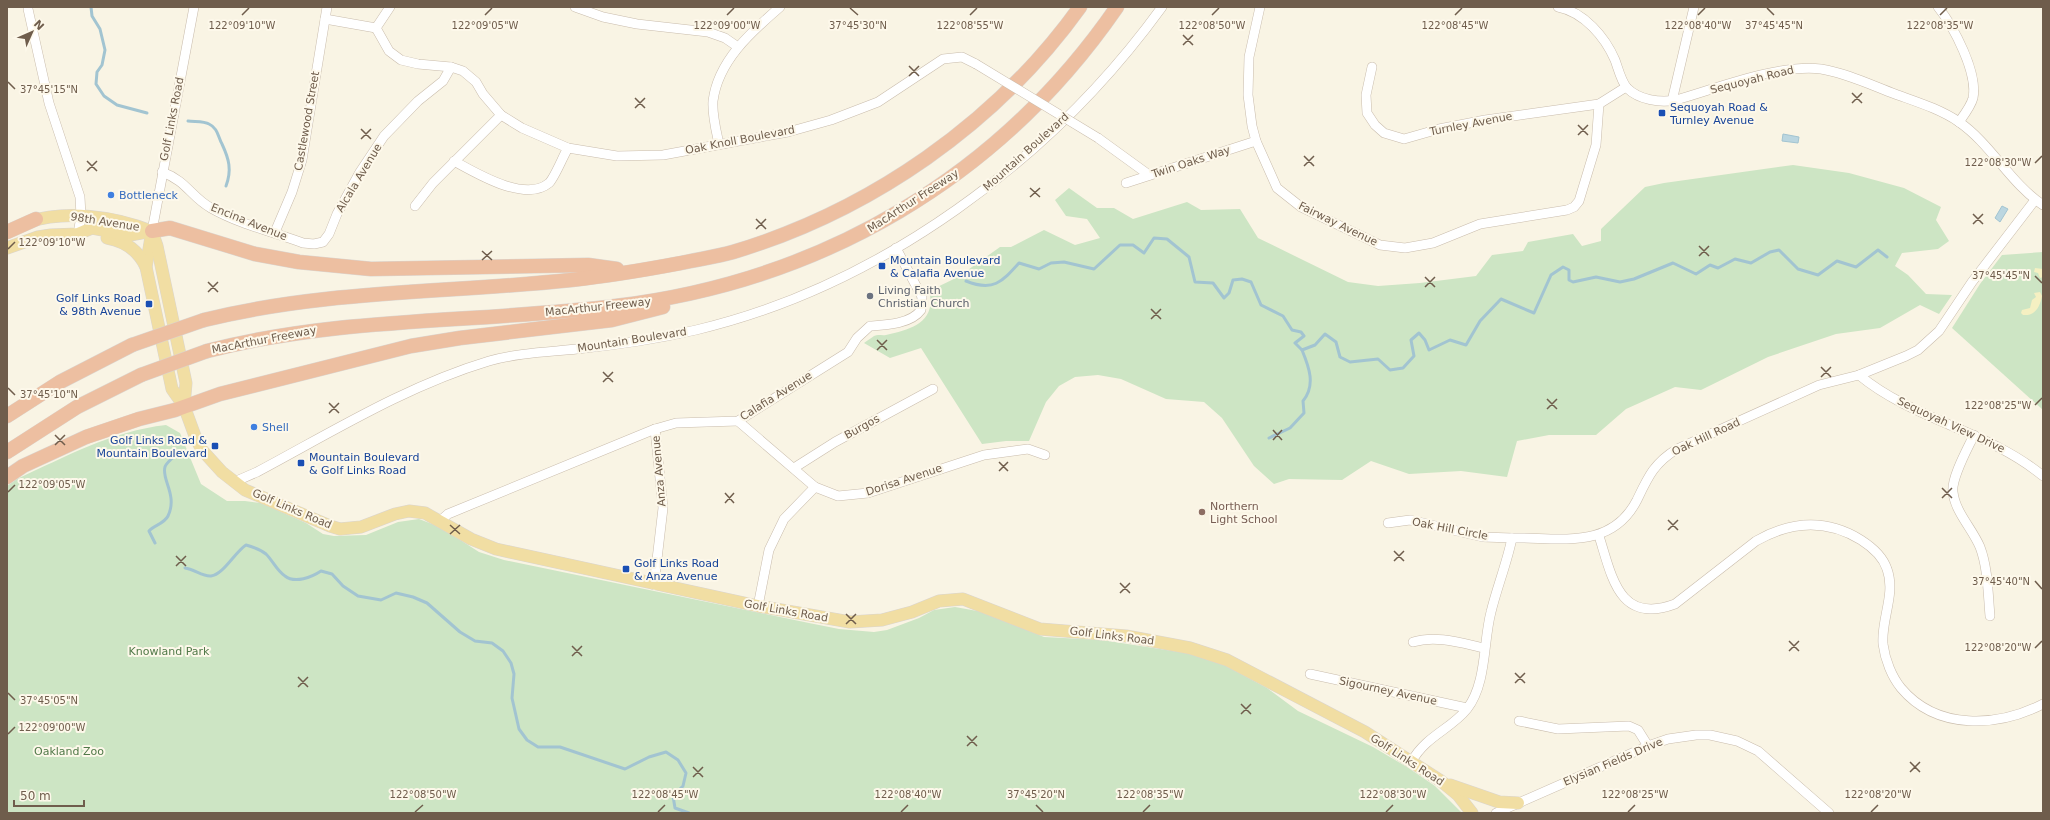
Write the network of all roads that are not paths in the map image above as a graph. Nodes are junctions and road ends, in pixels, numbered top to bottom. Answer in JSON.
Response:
{"nodes":[{"id":1,"x":194,"y":7,"type":"edge"},
{"id":2,"x":327,"y":7,"type":"edge"},
{"id":3,"x":390,"y":7,"type":"edge"},
{"id":4,"x":576,"y":7,"type":"edge"},
{"id":5,"x":780,"y":7,"type":"edge"},
{"id":6,"x":1080,"y":7,"type":"edge"},
{"id":7,"x":1117,"y":7,"type":"edge"},
{"id":8,"x":1162,"y":7,"type":"edge"},
{"id":9,"x":1260,"y":7,"type":"edge"},
{"id":10,"x":1562,"y":7,"type":"edge"},
{"id":11,"x":1694,"y":7,"type":"edge"},
{"id":12,"x":1938,"y":7,"type":"edge"},
{"id":13,"x":28,"y":9,"type":"dead end"},
{"id":14,"x":325,"y":19,"type":"junction"},
{"id":15,"x":376,"y":28,"type":"junction"},
{"id":16,"x":738,"y":47,"type":"junction"},
{"id":17,"x":451,"y":67,"type":"junction"},
{"id":18,"x":1372,"y":67,"type":"dead end"},
{"id":19,"x":1626,"y":87,"type":"junction"},
{"id":20,"x":1672,"y":101,"type":"junction"},
{"id":21,"x":1599,"y":104,"type":"junction"},
{"id":22,"x":501,"y":115,"type":"junction"},
{"id":23,"x":1959,"y":122,"type":"junction"},
{"id":24,"x":1256,"y":141,"type":"junction"},
{"id":25,"x":719,"y":144,"type":"junction"},
{"id":26,"x":568,"y":148,"type":"junction"},
{"id":27,"x":454,"y":161,"type":"junction"},
{"id":28,"x":162,"y":172,"type":"junction"},
{"id":29,"x":1150,"y":175,"type":"junction"},
{"id":30,"x":1126,"y":183,"type":"dead end"},
{"id":31,"x":2039,"y":203,"type":"edge"},
{"id":32,"x":415,"y":206,"type":"dead end"},
{"id":33,"x":81,"y":216,"type":"junction"},
{"id":34,"x":36,"y":219,"type":"junction"},
{"id":35,"x":7,"y":228,"type":"edge"},
{"id":36,"x":152,"y":231,"type":"junction"},
{"id":37,"x":7,"y":232,"type":"edge"},
{"id":38,"x":274,"y":232,"type":"junction"},
{"id":39,"x":78,"y":234,"type":"junction"},
{"id":40,"x":323,"y":242,"type":"joint"},
{"id":41,"x":7,"y":248,"type":"edge"},
{"id":42,"x":896,"y":248,"type":"junction"},
{"id":43,"x":146,"y":267,"type":"junction"},
{"id":44,"x":634,"y":272,"type":"junction"},
{"id":45,"x":740,"y":282,"type":"junction"},
{"id":46,"x":1859,"y":375,"type":"junction"},
{"id":47,"x":933,"y":388,"type":"dead end"},
{"id":48,"x":184,"y":406,"type":"junction"},
{"id":49,"x":7,"y":416,"type":"edge"},
{"id":50,"x":738,"y":421,"type":"junction"},
{"id":51,"x":655,"y":429,"type":"junction"},
{"id":52,"x":1974,"y":435,"type":"junction"},
{"id":53,"x":7,"y":452,"type":"edge"},
{"id":54,"x":1045,"y":455,"type":"dead end"},
{"id":55,"x":794,"y":468,"type":"junction"},
{"id":56,"x":2043,"y":476,"type":"edge"},
{"id":57,"x":7,"y":477,"type":"edge"},
{"id":58,"x":234,"y":482,"type":"junction"},
{"id":59,"x":815,"y":487,"type":"junction"},
{"id":60,"x":440,"y":521,"type":"junction"},
{"id":61,"x":1388,"y":523,"type":"dead end"},
{"id":62,"x":1599,"y":536,"type":"junction"},
{"id":63,"x":1512,"y":538,"type":"junction"},
{"id":64,"x":654,"y":584,"type":"junction"},
{"id":65,"x":758,"y":606,"type":"junction"},
{"id":66,"x":1990,"y":616,"type":"dead end"},
{"id":67,"x":1413,"y":642,"type":"dead end"},
{"id":68,"x":1484,"y":648,"type":"junction"},
{"id":69,"x":1310,"y":674,"type":"dead end"},
{"id":70,"x":2043,"y":704,"type":"edge"},
{"id":71,"x":1467,"y":708,"type":"junction"},
{"id":72,"x":1519,"y":722,"type":"dead end"},
{"id":73,"x":1648,"y":746,"type":"junction"},
{"id":74,"x":1412,"y":761,"type":"junction"},
{"id":75,"x":1441,"y":781,"type":"junction"},
{"id":76,"x":1518,"y":803,"type":"junction"},
{"id":77,"x":1472,"y":813,"type":"edge"},
{"id":78,"x":1496,"y":813,"type":"edge"},
{"id":79,"x":1509,"y":813,"type":"edge"},
{"id":80,"x":1829,"y":813,"type":"edge"}],
"edges":[{"from":1,"to":28,"type":"street","name":"Golf Links Road"},
{"from":2,"to":14,"type":"street","name":"Castlewood Street"},
{"from":3,"to":15,"type":"street"},
{"from":4,"to":16,"type":"street"},
{"from":5,"to":16,"type":"street"},
{"from":6,"to":44,"type":"highway"},
{"from":7,"to":45,"type":"highway","name":"MacArthur Freeway"},
{"from":8,"to":42,"type":"street","name":"Mountain Boulevard"},
{"from":9,"to":24,"type":"street","name":"Fairway Avenue"},
{"from":10,"to":19,"type":"street"},
{"from":11,"to":20,"type":"street"},
{"from":12,"to":23,"type":"street"},
{"from":13,"to":33,"type":"street"},
{"from":14,"to":15,"type":"street"},
{"from":14,"to":38,"type":"street","name":"Castlewood Street"},
{"from":15,"to":17,"type":"street","name":"Oak Knoll Boulevard"},
{"from":16,"to":25,"type":"street"},
{"from":17,"to":22,"type":"street","name":"Oak Knoll Boulevard"},
{"from":17,"to":40,"type":"street","name":"Alcala Avenue"},
{"from":18,"to":21,"type":"street","name":"Turnley Avenue"},
{"from":19,"to":20,"type":"street","name":"Sequoyah Road"},
{"from":19,"to":21,"type":"street","name":"Turnley Avenue"},
{"from":20,"to":23,"type":"street","name":"Sequoyah Road"},
{"from":21,"to":24,"type":"street","name":"Fairway Avenue"},
{"from":22,"to":26,"type":"street","name":"Oak Knoll Boulevard"},
{"from":22,"to":27,"type":"street"},
{"from":23,"to":31,"type":"street","name":"Sequoyah Road"},
{"from":24,"to":29,"type":"street","name":"Twin Oaks Way"},
{"from":25,"to":26,"type":"street","name":"Oak Knoll Boulevard"},
{"from":25,"to":29,"type":"street","name":"Oak Knoll Boulevard","bridge":true},
{"from":26,"to":27,"type":"street"},
{"from":27,"to":32,"type":"street"},
{"from":28,"to":36,"type":"street","name":"Golf Links Road"},
{"from":28,"to":38,"type":"street","name":"Encina Avenue"},
{"from":29,"to":30,"type":"street","name":"Twin Oaks Way"},
{"from":31,"to":46,"type":"street","name":"Oak Hill Road"},
{"from":33,"to":34,"type":"main road","name":"98th Avenue"},
{"from":33,"to":36,"type":"main road","name":"98th Avenue"},
{"from":33,"to":39,"type":"street"},
{"from":34,"to":35,"type":"main road","name":"98th Avenue"},
{"from":34,"to":37,"type":"highway"},
{"from":36,"to":39,"type":"main road","name":"98th Avenue"},
{"from":36,"to":43,"type":"main road","name":"Golf Links Road"},
{"from":36,"to":44,"type":"highway"},
{"from":36,"to":48,"type":"main road","name":"Golf Links Road"},
{"from":38,"to":40,"type":"street","name":"Encina Avenue"},
{"from":39,"to":41,"type":"main road","name":"98th Avenue"},
{"from":39,"to":43,"type":"main road"},
{"from":42,"to":50,"type":"street","name":"Calafia Avenue"},
{"from":42,"to":58,"type":"street","name":"Mountain Boulevard"},
{"from":43,"to":48,"type":"main road","name":"Golf Links Road"},
{"from":44,"to":49,"type":"highway","bridge":true},
{"from":45,"to":48,"type":"highway"},
{"from":45,"to":53,"type":"highway","name":"MacArthur Freeway","bridge":true},
{"from":46,"to":52,"type":"street","name":"Sequoyah View Drive"},
{"from":46,"to":62,"type":"street","name":"Oak Hill Road"},
{"from":47,"to":55,"type":"street","name":"Burgos"},
{"from":48,"to":57,"type":"highway"},
{"from":48,"to":58,"type":"main road","name":"Golf Links Road"},
{"from":50,"to":51,"type":"street","name":"Calafia Avenue"},
{"from":50,"to":55,"type":"street","name":"Dorisa Avenue"},
{"from":51,"to":60,"type":"street","name":"Calafia Avenue"},
{"from":51,"to":64,"type":"street","name":"Anza Avenue"},
{"from":52,"to":56,"type":"street","name":"Sequoyah View Drive"},
{"from":52,"to":66,"type":"street"},
{"from":54,"to":59,"type":"street","name":"Dorisa Avenue"},
{"from":55,"to":59,"type":"street","name":"Dorisa Avenue"},
{"from":58,"to":60,"type":"main road","name":"Golf Links Road"},
{"from":59,"to":65,"type":"street"},
{"from":60,"to":64,"type":"main road","name":"Golf Links Road"},
{"from":61,"to":63,"type":"street","name":"Oak Hill Circle"},
{"from":62,"to":63,"type":"street","name":"Oak Hill Road"},
{"from":62,"to":70,"type":"street"},
{"from":63,"to":68,"type":"street"},
{"from":64,"to":65,"type":"main road","name":"Golf Links Road"},
{"from":65,"to":74,"type":"main road","name":"Golf Links Road"},
{"from":67,"to":68,"type":"street"},
{"from":68,"to":71,"type":"street"},
{"from":69,"to":71,"type":"street","name":"Sigourney Avenue"},
{"from":71,"to":74,"type":"street"},
{"from":72,"to":73,"type":"street"},
{"from":73,"to":76,"type":"street","name":"Elysian Fields Drive"},
{"from":73,"to":80,"type":"street","name":"Elysian Fields Drive"},
{"from":74,"to":75,"type":"main road","name":"Golf Links Road"},
{"from":75,"to":76,"type":"main road"},
{"from":75,"to":77,"type":"main road","name":"Golf Links Road"},
{"from":76,"to":78,"type":"street","name":"Elysian Fields Drive"},
{"from":76,"to":79,"type":"main road"}]}
